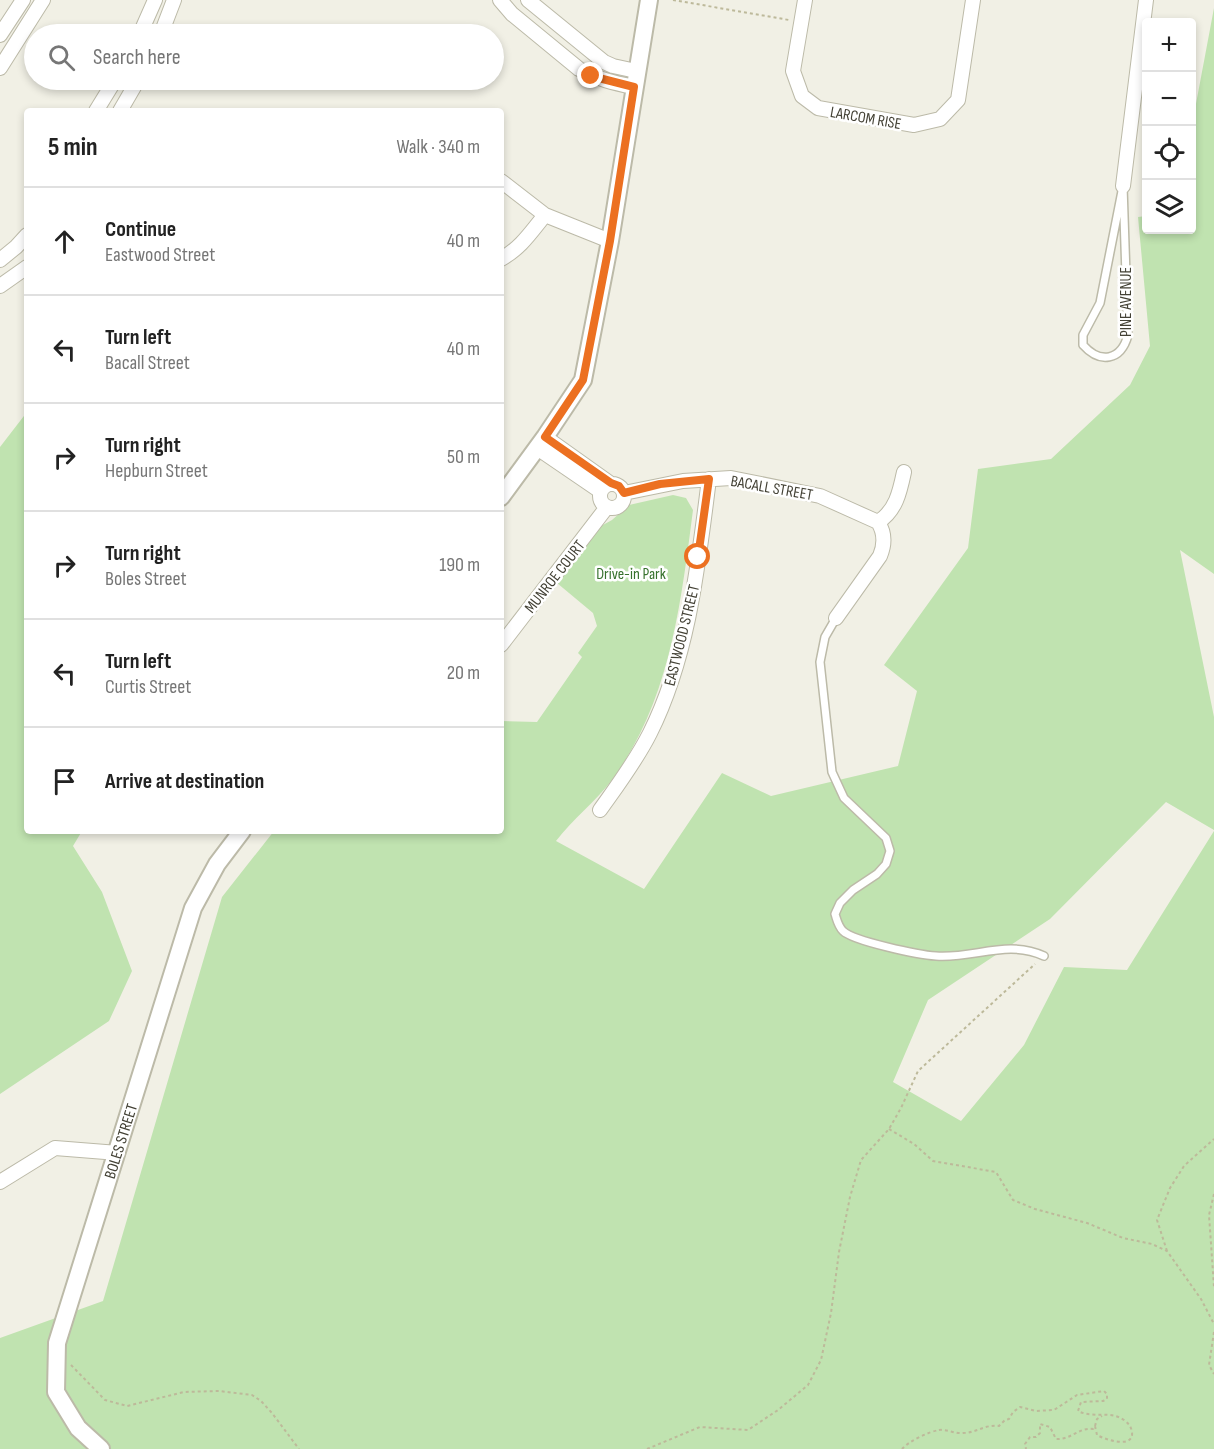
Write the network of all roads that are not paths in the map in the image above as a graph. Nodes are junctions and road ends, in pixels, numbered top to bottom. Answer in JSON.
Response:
{"nodes":[{"id":1,"x":23,"y":0,"type":"edge"},
{"id":2,"x":43,"y":0,"type":"edge"},
{"id":3,"x":155,"y":0,"type":"edge"},
{"id":4,"x":174,"y":0,"type":"edge"},
{"id":5,"x":500,"y":0,"type":"edge"},
{"id":6,"x":528,"y":0,"type":"edge"},
{"id":7,"x":649,"y":0,"type":"edge"},
{"id":8,"x":805,"y":0,"type":"edge"},
{"id":9,"x":973,"y":0,"type":"edge"},
{"id":10,"x":1146,"y":0,"type":"edge"},
{"id":11,"x":28,"y":24,"type":"edge"},
{"id":12,"x":144,"y":24,"type":"edge"},
{"id":13,"x":165,"y":24,"type":"edge"},
{"id":14,"x":24,"y":30,"type":"edge"},
{"id":15,"x":0,"y":35,"type":"edge"},
{"id":16,"x":0,"y":68,"type":"edge"},
{"id":17,"x":635,"y":79,"type":"junction"},
{"id":18,"x":109,"y":90,"type":"edge"},
{"id":19,"x":132,"y":90,"type":"edge"},
{"id":20,"x":98,"y":108,"type":"edge"},
{"id":21,"x":122,"y":108,"type":"edge"},
{"id":22,"x":504,"y":183,"type":"edge"},
{"id":23,"x":1123,"y":186,"type":"junction"},
{"id":24,"x":545,"y":215,"type":"junction"},
{"id":25,"x":24,"y":238,"type":"edge"},
{"id":26,"x":610,"y":241,"type":"junction"},
{"id":27,"x":504,"y":257,"type":"edge"},
{"id":28,"x":0,"y":260,"type":"edge"},
{"id":29,"x":24,"y":269,"type":"edge"},
{"id":30,"x":0,"y":286,"type":"edge"},
{"id":31,"x":0,"y":291,"type":"edge"},
{"id":32,"x":0,"y":299,"type":"edge"},
{"id":33,"x":541,"y":442,"type":"junction"},
{"id":34,"x":904,"y":472,"type":"dead end"},
{"id":35,"x":709,"y":479,"type":"junction"},
{"id":36,"x":606,"y":487,"type":"junction"},
{"id":37,"x":504,"y":493,"type":"edge"},
{"id":38,"x":624,"y":493,"type":"junction"},
{"id":39,"x":607,"y":507,"type":"junction"},
{"id":40,"x":879,"y":522,"type":"junction"},
{"id":41,"x":836,"y":618,"type":"joint"},
{"id":42,"x":504,"y":641,"type":"edge"},
{"id":43,"x":600,"y":810,"type":"dead end"},
{"id":44,"x":240,"y":834,"type":"edge"},
{"id":45,"x":1044,"y":957,"type":"road end"},
{"id":46,"x":118,"y":1153,"type":"junction"},
{"id":47,"x":0,"y":1182,"type":"edge"},
{"id":48,"x":101,"y":1449,"type":"edge"}],
"edges":[{"from":1,"to":15,"type":"street"},
{"from":2,"to":11,"type":"street"},
{"from":3,"to":12,"type":"street"},
{"from":4,"to":13,"type":"street"},
{"from":5,"to":17,"type":"street"},
{"from":6,"to":17,"type":"street"},
{"from":7,"to":17,"type":"street"},
{"from":8,"to":9,"type":"street","name":"LARCOM RISE"},
{"from":10,"to":23,"type":"street","name":"PINE AVENUE"},
{"from":14,"to":16,"type":"street"},
{"from":17,"to":26,"type":"street"},
{"from":18,"to":20,"type":"street"},
{"from":19,"to":21,"type":"street"},
{"from":22,"to":24,"type":"street"},
{"from":23,"to":23,"type":"lane","name":"PINE AVENUE"},
{"from":24,"to":26,"type":"street"},
{"from":24,"to":27,"type":"street"},
{"from":25,"to":28,"type":"street"},
{"from":26,"to":33,"type":"street"},
{"from":29,"to":30,"type":"street"},
{"from":31,"to":32,"type":"street"},
{"from":33,"to":36,"type":"street"},
{"from":33,"to":37,"type":"street"},
{"from":34,"to":40,"type":"street"},
{"from":35,"to":38,"type":"street","name":"BACALL STREET"},
{"from":35,"to":40,"type":"street","name":"BACALL STREET"},
{"from":35,"to":43,"type":"street","name":"EASTWOOD STREET"},
{"from":36,"to":38,"type":"street"},
{"from":36,"to":39,"type":"street"},
{"from":38,"to":39,"type":"street"},
{"from":39,"to":42,"type":"street","name":"MUNROE COURT"},
{"from":40,"to":41,"type":"street"},
{"from":41,"to":45,"type":"lane"},
{"from":44,"to":46,"type":"street","name":"BOLES STREET"},
{"from":46,"to":47,"type":"street"},
{"from":46,"to":48,"type":"street","name":"BOLES STREET"}]}
